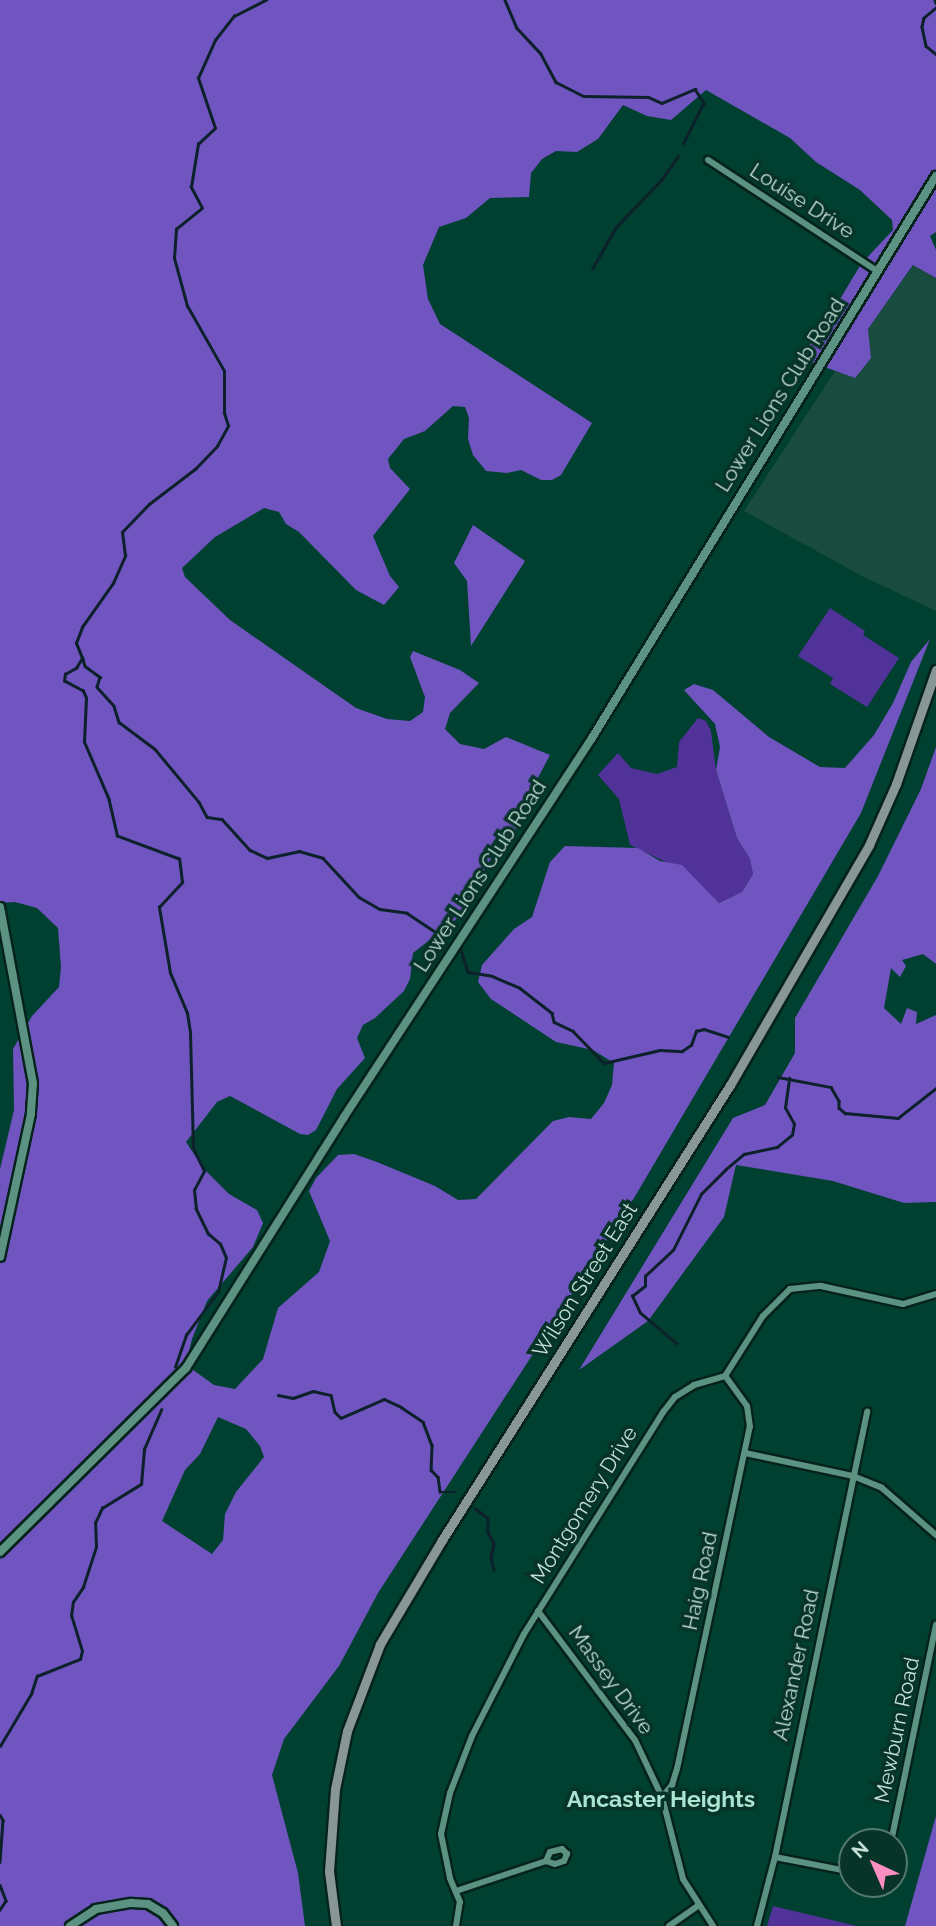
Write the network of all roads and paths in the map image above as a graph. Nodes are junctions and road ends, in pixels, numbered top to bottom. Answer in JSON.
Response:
{"nodes":[{"id":1,"x":708,"y":160,"type":"dead end"},
{"id":2,"x":936,"y":176,"type":"edge"},
{"id":3,"x":877,"y":271,"type":"junction"},
{"id":4,"x":936,"y":670,"type":"edge"},
{"id":5,"x":0,"y":907,"type":"edge"},
{"id":6,"x":0,"y":1257,"type":"edge"},
{"id":7,"x":936,"y":1294,"type":"edge"},
{"id":8,"x":725,"y":1376,"type":"junction"},
{"id":9,"x":867,"y":1411,"type":"dead end"},
{"id":10,"x":746,"y":1453,"type":"junction"},
{"id":11,"x":853,"y":1476,"type":"junction"},
{"id":12,"x":936,"y":1535,"type":"edge"},
{"id":13,"x":0,"y":1552,"type":"edge"},
{"id":14,"x":538,"y":1611,"type":"junction"},
{"id":15,"x":936,"y":1625,"type":"edge"},
{"id":16,"x":662,"y":1797,"type":"junction"},
{"id":17,"x":894,"y":1828,"type":"edge"},
{"id":18,"x":775,"y":1857,"type":"junction"},
{"id":19,"x":545,"y":1861,"type":"dead end"},
{"id":20,"x":838,"y":1869,"type":"edge"},
{"id":21,"x":456,"y":1891,"type":"junction"},
{"id":22,"x":698,"y":1906,"type":"junction"},
{"id":23,"x":70,"y":1926,"type":"edge"},
{"id":24,"x":173,"y":1926,"type":"edge"},
{"id":25,"x":336,"y":1926,"type":"edge"},
{"id":26,"x":456,"y":1926,"type":"edge"},
{"id":27,"x":669,"y":1926,"type":"edge"},
{"id":28,"x":713,"y":1926,"type":"edge"},
{"id":29,"x":757,"y":1926,"type":"edge"}],
"edges":[{"from":1,"to":3,"type":"street","name":"Louise Drive"},
{"from":2,"to":3,"type":"street","name":"Lower Lions Club Road"},
{"from":3,"to":13,"type":"street","name":"Lower Lions Club Road"},
{"from":4,"to":25,"type":"main road","name":"Wilson Street East"},
{"from":5,"to":6,"type":"street"},
{"from":7,"to":8,"type":"street"},
{"from":8,"to":10,"type":"street","name":"Haig Road"},
{"from":8,"to":14,"type":"street","name":"Montgomery Drive"},
{"from":9,"to":11,"type":"street","name":"Alexander Road"},
{"from":10,"to":11,"type":"street"},
{"from":10,"to":16,"type":"street","name":"Haig Road"},
{"from":11,"to":12,"type":"street"},
{"from":11,"to":18,"type":"street","name":"Alexander Road"},
{"from":14,"to":16,"type":"street","name":"Massey Drive"},
{"from":14,"to":21,"type":"street","name":"Montgomery Drive"},
{"from":15,"to":17,"type":"street","name":"Mewburn Road"},
{"from":16,"to":22,"type":"street","name":"Massey Drive"},
{"from":18,"to":20,"type":"street"},
{"from":18,"to":29,"type":"street","name":"Alexander Road"},
{"from":19,"to":21,"type":"street"},
{"from":21,"to":26,"type":"street","name":"Montgomery Drive"},
{"from":22,"to":27,"type":"street"},
{"from":22,"to":28,"type":"street","name":"Massey Drive"},
{"from":23,"to":24,"type":"street"}]}
